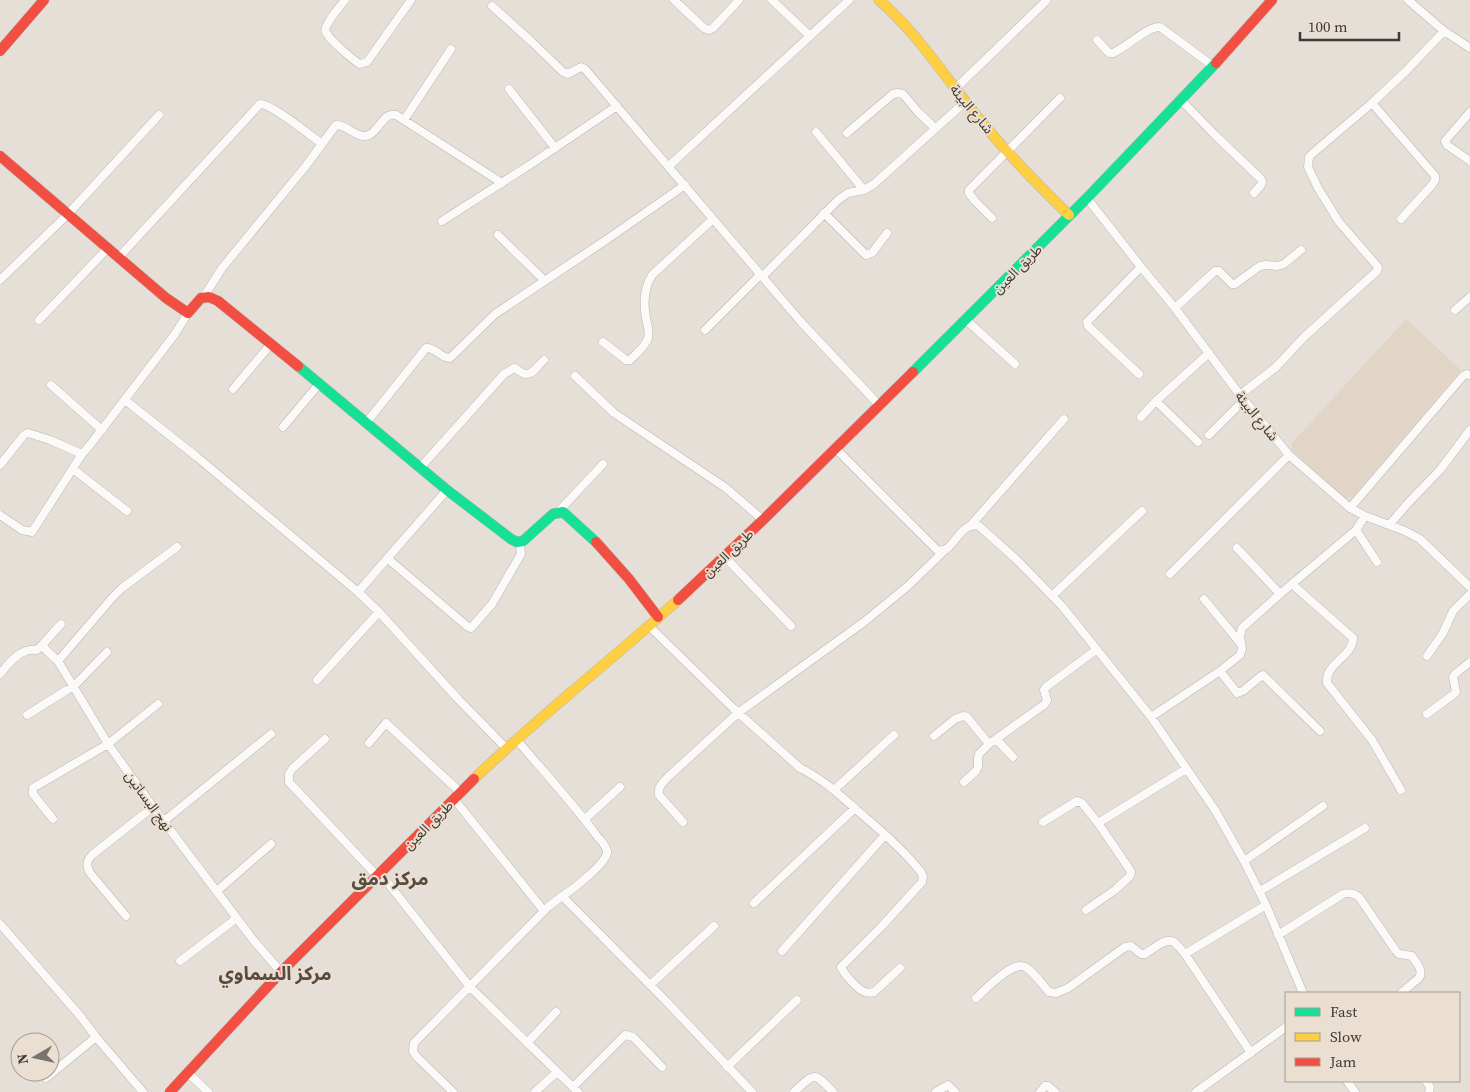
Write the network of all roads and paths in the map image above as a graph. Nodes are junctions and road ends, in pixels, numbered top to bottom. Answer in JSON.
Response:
{"nodes":[{"id":1,"x":44,"y":0,"type":"edge"},
{"id":2,"x":345,"y":0,"type":"edge"},
{"id":3,"x":410,"y":0,"type":"edge"},
{"id":4,"x":674,"y":0,"type":"edge"},
{"id":5,"x":739,"y":0,"type":"edge"},
{"id":6,"x":772,"y":0,"type":"edge"},
{"id":7,"x":849,"y":0,"type":"edge"},
{"id":8,"x":879,"y":0,"type":"edge"},
{"id":9,"x":1272,"y":0,"type":"edge"},
{"id":10,"x":1408,"y":0,"type":"edge"},
{"id":11,"x":1046,"y":1,"type":"edge"},
{"id":12,"x":492,"y":6,"type":"dead end"},
{"id":13,"x":1444,"y":31,"type":"junction"},
{"id":14,"x":810,"y":36,"type":"junction"},
{"id":15,"x":1096,"y":40,"type":"dead end"},
{"id":16,"x":1470,"y":48,"type":"edge"},
{"id":17,"x":451,"y":49,"type":"dead end"},
{"id":18,"x":0,"y":51,"type":"edge"},
{"id":19,"x":1213,"y":66,"type":"junction"},
{"id":20,"x":509,"y":89,"type":"dead end"},
{"id":21,"x":954,"y":89,"type":"junction"},
{"id":22,"x":1060,"y":98,"type":"dead end"},
{"id":23,"x":1180,"y":99,"type":"junction"},
{"id":24,"x":965,"y":102,"type":"junction"},
{"id":25,"x":1372,"y":103,"type":"junction"},
{"id":26,"x":617,"y":106,"type":"junction"},
{"id":27,"x":1470,"y":112,"type":"edge"},
{"id":28,"x":159,"y":115,"type":"dead end"},
{"id":29,"x":404,"y":120,"type":"junction"},
{"id":30,"x":935,"y":128,"type":"junction"},
{"id":31,"x":816,"y":132,"type":"dead end"},
{"id":32,"x":847,"y":133,"type":"dead end"},
{"id":33,"x":322,"y":144,"type":"junction"},
{"id":34,"x":555,"y":148,"type":"junction"},
{"id":35,"x":1007,"y":151,"type":"junction"},
{"id":36,"x":0,"y":156,"type":"edge"},
{"id":37,"x":1470,"y":161,"type":"edge"},
{"id":38,"x":669,"y":166,"type":"junction"},
{"id":39,"x":502,"y":182,"type":"junction"},
{"id":40,"x":685,"y":185,"type":"junction"},
{"id":41,"x":864,"y":190,"type":"junction"},
{"id":42,"x":1254,"y":193,"type":"dead end"},
{"id":43,"x":1087,"y":198,"type":"junction"},
{"id":44,"x":824,"y":213,"type":"junction"},
{"id":45,"x":68,"y":214,"type":"junction"},
{"id":46,"x":1069,"y":215,"type":"junction"},
{"id":47,"x":992,"y":218,"type":"dead end"},
{"id":48,"x":713,"y":219,"type":"junction"},
{"id":49,"x":1401,"y":220,"type":"dead end"},
{"id":50,"x":442,"y":221,"type":"dead end"},
{"id":51,"x":887,"y":233,"type":"dead end"},
{"id":52,"x":498,"y":235,"type":"dead end"},
{"id":53,"x":108,"y":248,"type":"junction"},
{"id":54,"x":1301,"y":250,"type":"dead end"},
{"id":55,"x":119,"y":258,"type":"junction"},
{"id":56,"x":1141,"y":267,"type":"junction"},
{"id":57,"x":761,"y":276,"type":"junction"},
{"id":58,"x":0,"y":280,"type":"edge"},
{"id":59,"x":545,"y":281,"type":"junction"},
{"id":60,"x":1470,"y":297,"type":"edge"},
{"id":61,"x":203,"y":298,"type":"junction"},
{"id":62,"x":1175,"y":308,"type":"junction"},
{"id":63,"x":1455,"y":310,"type":"dead end"},
{"id":64,"x":188,"y":313,"type":"junction"},
{"id":65,"x":39,"y":320,"type":"dead end"},
{"id":66,"x":966,"y":320,"type":"junction"},
{"id":67,"x":705,"y":330,"type":"dead end"},
{"id":68,"x":602,"y":342,"type":"dead end"},
{"id":69,"x":271,"y":344,"type":"junction"},
{"id":70,"x":1209,"y":353,"type":"junction"},
{"id":71,"x":544,"y":360,"type":"dead end"},
{"id":72,"x":1015,"y":364,"type":"dead end"},
{"id":73,"x":1139,"y":374,"type":"dead end"},
{"id":74,"x":1470,"y":375,"type":"edge"},
{"id":75,"x":575,"y":376,"type":"dead end"},
{"id":76,"x":319,"y":384,"type":"junction"},
{"id":77,"x":51,"y":385,"type":"dead end"},
{"id":78,"x":233,"y":389,"type":"dead end"},
{"id":79,"x":1242,"y":398,"type":"junction"},
{"id":80,"x":125,"y":400,"type":"junction"},
{"id":81,"x":1156,"y":401,"type":"junction"},
{"id":82,"x":879,"y":405,"type":"junction"},
{"id":83,"x":1141,"y":417,"type":"dead end"},
{"id":84,"x":1064,"y":419,"type":"dead end"},
{"id":85,"x":366,"y":423,"type":"junction"},
{"id":86,"x":283,"y":427,"type":"dead end"},
{"id":87,"x":102,"y":430,"type":"junction"},
{"id":88,"x":1470,"y":430,"type":"edge"},
{"id":89,"x":1209,"y":435,"type":"dead end"},
{"id":90,"x":1198,"y":442,"type":"dead end"},
{"id":91,"x":835,"y":448,"type":"junction"},
{"id":92,"x":82,"y":454,"type":"junction"},
{"id":93,"x":1289,"y":455,"type":"junction"},
{"id":94,"x":603,"y":464,"type":"dead end"},
{"id":95,"x":0,"y":465,"type":"edge"},
{"id":96,"x":73,"y":468,"type":"junction"},
{"id":97,"x":420,"y":468,"type":"junction"},
{"id":98,"x":447,"y":490,"type":"junction"},
{"id":99,"x":1350,"y":508,"type":"junction"},
{"id":100,"x":127,"y":511,"type":"dead end"},
{"id":101,"x":1142,"y":511,"type":"dead end"},
{"id":102,"x":558,"y":512,"type":"junction"},
{"id":103,"x":0,"y":515,"type":"edge"},
{"id":104,"x":1365,"y":516,"type":"junction"},
{"id":105,"x":763,"y":520,"type":"junction"},
{"id":106,"x":1390,"y":524,"type":"junction"},
{"id":107,"x":972,"y":525,"type":"junction"},
{"id":108,"x":1356,"y":530,"type":"junction"},
{"id":109,"x":520,"y":543,"type":"junction"},
{"id":110,"x":178,"y":547,"type":"dead end"},
{"id":111,"x":1236,"y":548,"type":"dead end"},
{"id":112,"x":947,"y":549,"type":"junction"},
{"id":113,"x":724,"y":556,"type":"junction"},
{"id":114,"x":387,"y":558,"type":"junction"},
{"id":115,"x":1378,"y":562,"type":"dead end"},
{"id":116,"x":1170,"y":574,"type":"dead end"},
{"id":117,"x":1292,"y":584,"type":"junction"},
{"id":118,"x":1470,"y":588,"type":"edge"},
{"id":119,"x":358,"y":592,"type":"junction"},
{"id":120,"x":1280,"y":594,"type":"junction"},
{"id":121,"x":1052,"y":596,"type":"junction"},
{"id":122,"x":1204,"y":599,"type":"dead end"},
{"id":123,"x":379,"y":612,"type":"junction"},
{"id":124,"x":658,"y":617,"type":"junction"},
{"id":125,"x":61,"y":624,"type":"dead end"},
{"id":126,"x":649,"y":626,"type":"junction"},
{"id":127,"x":791,"y":626,"type":"dead end"},
{"id":128,"x":43,"y":644,"type":"junction"},
{"id":129,"x":1241,"y":644,"type":"junction"},
{"id":130,"x":1096,"y":650,"type":"junction"},
{"id":131,"x":107,"y":652,"type":"dead end"},
{"id":132,"x":1427,"y":656,"type":"dead end"},
{"id":133,"x":58,"y":661,"type":"junction"},
{"id":134,"x":1470,"y":662,"type":"edge"},
{"id":135,"x":1220,"y":671,"type":"junction"},
{"id":136,"x":0,"y":674,"type":"edge"},
{"id":137,"x":317,"y":680,"type":"dead end"},
{"id":138,"x":73,"y":687,"type":"junction"},
{"id":139,"x":158,"y":704,"type":"dead end"},
{"id":140,"x":738,"y":713,"type":"junction"},
{"id":141,"x":1427,"y":714,"type":"dead end"},
{"id":142,"x":27,"y":716,"type":"dead end"},
{"id":143,"x":1151,"y":718,"type":"junction"},
{"id":144,"x":1320,"y":731,"type":"dead end"},
{"id":145,"x":271,"y":734,"type":"dead end"},
{"id":146,"x":894,"y":736,"type":"dead end"},
{"id":147,"x":934,"y":736,"type":"dead end"},
{"id":148,"x":516,"y":739,"type":"junction"},
{"id":149,"x":325,"y":740,"type":"dead end"},
{"id":150,"x":993,"y":742,"type":"junction"},
{"id":151,"x":369,"y":743,"type":"dead end"},
{"id":152,"x":108,"y":744,"type":"junction"},
{"id":153,"x":506,"y":748,"type":"junction"},
{"id":154,"x":1013,"y":757,"type":"dead end"},
{"id":155,"x":1186,"y":769,"type":"junction"},
{"id":156,"x":964,"y":782,"type":"dead end"},
{"id":157,"x":620,"y":787,"type":"dead end"},
{"id":158,"x":835,"y":789,"type":"junction"},
{"id":159,"x":1401,"y":790,"type":"dead end"},
{"id":160,"x":457,"y":796,"type":"junction"},
{"id":161,"x":153,"y":806,"type":"junction"},
{"id":162,"x":1323,"y":806,"type":"dead end"},
{"id":163,"x":855,"y":808,"type":"junction"},
{"id":164,"x":53,"y":819,"type":"dead end"},
{"id":165,"x":585,"y":819,"type":"junction"},
{"id":166,"x":164,"y":821,"type":"junction"},
{"id":167,"x":684,"y":822,"type":"dead end"},
{"id":168,"x":1043,"y":822,"type":"dead end"},
{"id":169,"x":1098,"y":823,"type":"junction"},
{"id":170,"x":1365,"y":828,"type":"dead end"},
{"id":171,"x":885,"y":835,"type":"junction"},
{"id":172,"x":271,"y":844,"type":"dead end"},
{"id":173,"x":1244,"y":861,"type":"junction"},
{"id":174,"x":378,"y":875,"type":"junction"},
{"id":175,"x":217,"y":891,"type":"junction"},
{"id":176,"x":1260,"y":891,"type":"junction"},
{"id":177,"x":562,"y":896,"type":"junction"},
{"id":178,"x":754,"y":903,"type":"dead end"},
{"id":179,"x":1266,"y":905,"type":"junction"},
{"id":180,"x":1086,"y":910,"type":"dead end"},
{"id":181,"x":544,"y":911,"type":"junction"},
{"id":182,"x":126,"y":916,"type":"dead end"},
{"id":183,"x":237,"y":918,"type":"junction"},
{"id":184,"x":0,"y":924,"type":"edge"},
{"id":185,"x":714,"y":926,"type":"dead end"},
{"id":186,"x":1278,"y":935,"type":"junction"},
{"id":187,"x":782,"y":951,"type":"dead end"},
{"id":188,"x":1185,"y":954,"type":"junction"},
{"id":189,"x":180,"y":961,"type":"dead end"},
{"id":190,"x":900,"y":968,"type":"dead end"},
{"id":191,"x":281,"y":972,"type":"junction"},
{"id":192,"x":650,"y":985,"type":"junction"},
{"id":193,"x":470,"y":987,"type":"junction"},
{"id":194,"x":1303,"y":992,"type":"edge"},
{"id":195,"x":1402,"y":992,"type":"edge"},
{"id":196,"x":976,"y":998,"type":"dead end"},
{"id":197,"x":797,"y":1000,"type":"dead end"},
{"id":198,"x":556,"y":1012,"type":"dead end"},
{"id":199,"x":1285,"y":1028,"type":"edge"},
{"id":200,"x":96,"y":1037,"type":"junction"},
{"id":201,"x":527,"y":1043,"type":"junction"},
{"id":202,"x":1251,"y":1053,"type":"junction"},
{"id":203,"x":60,"y":1067,"type":"edge"},
{"id":204,"x":662,"y":1067,"type":"dead end"},
{"id":205,"x":727,"y":1067,"type":"junction"},
{"id":206,"x":557,"y":1072,"type":"junction"},
{"id":207,"x":188,"y":1073,"type":"junction"},
{"id":208,"x":575,"y":1089,"type":"edge"},
{"id":209,"x":143,"y":1092,"type":"edge"},
{"id":210,"x":170,"y":1092,"type":"edge"},
{"id":211,"x":208,"y":1092,"type":"edge"},
{"id":212,"x":452,"y":1092,"type":"edge"},
{"id":213,"x":535,"y":1092,"type":"edge"},
{"id":214,"x":752,"y":1092,"type":"edge"},
{"id":215,"x":794,"y":1092,"type":"edge"},
{"id":216,"x":833,"y":1092,"type":"edge"},
{"id":217,"x":936,"y":1092,"type":"edge"},
{"id":218,"x":955,"y":1092,"type":"edge"},
{"id":219,"x":1040,"y":1092,"type":"edge"},
{"id":220,"x":1055,"y":1092,"type":"edge"},
{"id":221,"x":1196,"y":1092,"type":"edge"}],
"edges":[{"from":1,"to":18,"type":"main road"},
{"from":2,"to":3,"type":"street"},
{"from":4,"to":5,"type":"street"},
{"from":6,"to":14,"type":"street"},
{"from":7,"to":14,"type":"street"},
{"from":8,"to":21,"type":"main road","name":"شارع البيئة"},
{"from":9,"to":19,"type":"main road","name":"طريق العين"},
{"from":10,"to":13,"type":"street"},
{"from":11,"to":21,"type":"street"},
{"from":12,"to":26,"type":"street"},
{"from":13,"to":16,"type":"street"},
{"from":13,"to":25,"type":"street"},
{"from":14,"to":38,"type":"street"},
{"from":15,"to":19,"type":"street"},
{"from":17,"to":29,"type":"street"},
{"from":19,"to":23,"type":"main road","name":"طريق العين"},
{"from":20,"to":34,"type":"street"},
{"from":21,"to":24,"type":"main road","name":"شارع البيئة"},
{"from":22,"to":35,"type":"street"},
{"from":23,"to":42,"type":"street"},
{"from":23,"to":43,"type":"main road","name":"طريق العين"},
{"from":24,"to":30,"type":"street"},
{"from":24,"to":35,"type":"main road","name":"شارع البيئة"},
{"from":25,"to":49,"type":"street"},
{"from":25,"to":79,"type":"street"},
{"from":26,"to":34,"type":"street"},
{"from":26,"to":38,"type":"street"},
{"from":27,"to":37,"type":"street"},
{"from":28,"to":45,"type":"street"},
{"from":29,"to":33,"type":"street"},
{"from":29,"to":39,"type":"street"},
{"from":30,"to":32,"type":"street"},
{"from":30,"to":41,"type":"street"},
{"from":31,"to":41,"type":"street"},
{"from":33,"to":55,"type":"street"},
{"from":33,"to":61,"type":"street"},
{"from":34,"to":39,"type":"street"},
{"from":35,"to":46,"type":"main road","name":"شارع البيئة"},
{"from":35,"to":47,"type":"street"},
{"from":36,"to":45,"type":"main road"},
{"from":38,"to":40,"type":"street"},
{"from":39,"to":50,"type":"street"},
{"from":40,"to":48,"type":"street"},
{"from":40,"to":59,"type":"street"},
{"from":41,"to":44,"type":"street"},
{"from":43,"to":46,"type":"main road","name":"طريق العين"},
{"from":43,"to":56,"type":"street","name":"شارع البيئة"},
{"from":44,"to":51,"type":"street"},
{"from":44,"to":57,"type":"street"},
{"from":45,"to":53,"type":"main road"},
{"from":45,"to":58,"type":"street"},
{"from":46,"to":66,"type":"main road","name":"طريق العين"},
{"from":48,"to":57,"type":"street"},
{"from":48,"to":68,"type":"street"},
{"from":52,"to":59,"type":"street"},
{"from":53,"to":55,"type":"main road"},
{"from":53,"to":65,"type":"street"},
{"from":54,"to":62,"type":"street"},
{"from":55,"to":64,"type":"main road"},
{"from":56,"to":62,"type":"street","name":"شارع البيئة"},
{"from":56,"to":73,"type":"street"},
{"from":57,"to":67,"type":"street"},
{"from":57,"to":82,"type":"street"},
{"from":59,"to":85,"type":"street"},
{"from":60,"to":63,"type":"street"},
{"from":61,"to":64,"type":"main road"},
{"from":61,"to":69,"type":"main road"},
{"from":62,"to":70,"type":"street","name":"شارع البيئة"},
{"from":64,"to":80,"type":"street"},
{"from":66,"to":72,"type":"street"},
{"from":66,"to":82,"type":"main road","name":"طريق العين"},
{"from":69,"to":76,"type":"main road"},
{"from":69,"to":78,"type":"street"},
{"from":70,"to":79,"type":"street","name":"شارع البيئة"},
{"from":70,"to":81,"type":"street"},
{"from":71,"to":97,"type":"street"},
{"from":74,"to":99,"type":"street"},
{"from":75,"to":105,"type":"street"},
{"from":76,"to":85,"type":"main road"},
{"from":76,"to":86,"type":"street"},
{"from":77,"to":87,"type":"street"},
{"from":79,"to":89,"type":"street"},
{"from":79,"to":93,"type":"street","name":"شارع البيئة"},
{"from":80,"to":87,"type":"street"},
{"from":80,"to":119,"type":"street"},
{"from":81,"to":83,"type":"street"},
{"from":81,"to":90,"type":"street"},
{"from":82,"to":91,"type":"main road","name":"طريق العين"},
{"from":84,"to":107,"type":"street"},
{"from":85,"to":97,"type":"main road"},
{"from":87,"to":92,"type":"street"},
{"from":88,"to":106,"type":"street"},
{"from":91,"to":105,"type":"main road","name":"طريق العين"},
{"from":91,"to":112,"type":"street"},
{"from":92,"to":95,"type":"street"},
{"from":92,"to":96,"type":"street"},
{"from":93,"to":99,"type":"street","name":"شارع البيئة"},
{"from":93,"to":116,"type":"street"},
{"from":94,"to":102,"type":"street"},
{"from":96,"to":100,"type":"street"},
{"from":96,"to":103,"type":"street"},
{"from":97,"to":98,"type":"main road"},
{"from":98,"to":109,"type":"main road"},
{"from":98,"to":114,"type":"street"},
{"from":99,"to":104,"type":"street","name":"شارع البيئة"},
{"from":101,"to":121,"type":"street"},
{"from":102,"to":109,"type":"main road"},
{"from":102,"to":124,"type":"main road"},
{"from":104,"to":106,"type":"street","name":"شارع البيئة"},
{"from":104,"to":108,"type":"street"},
{"from":105,"to":113,"type":"main road","name":"طريق العين"},
{"from":106,"to":118,"type":"street","name":"شارع البيئة"},
{"from":107,"to":112,"type":"street"},
{"from":107,"to":121,"type":"street"},
{"from":108,"to":115,"type":"street"},
{"from":108,"to":117,"type":"street"},
{"from":109,"to":114,"type":"street"},
{"from":110,"to":133,"type":"street"},
{"from":111,"to":120,"type":"street"},
{"from":112,"to":140,"type":"street"},
{"from":113,"to":124,"type":"main road","name":"طريق العين"},
{"from":113,"to":127,"type":"street"},
{"from":114,"to":119,"type":"street"},
{"from":117,"to":120,"type":"street"},
{"from":117,"to":159,"type":"street"},
{"from":118,"to":132,"type":"street"},
{"from":119,"to":123,"type":"street"},
{"from":120,"to":129,"type":"street"},
{"from":121,"to":130,"type":"street"},
{"from":122,"to":129,"type":"street"},
{"from":123,"to":137,"type":"street"},
{"from":123,"to":153,"type":"street"},
{"from":124,"to":126,"type":"main road","name":"طريق العين"},
{"from":125,"to":128,"type":"street"},
{"from":126,"to":140,"type":"street"},
{"from":126,"to":148,"type":"main road","name":"طريق العين"},
{"from":128,"to":133,"type":"street","name":"نهج البساتين"},
{"from":128,"to":136,"type":"street"},
{"from":129,"to":135,"type":"street"},
{"from":130,"to":143,"type":"street"},
{"from":130,"to":150,"type":"street"},
{"from":131,"to":138,"type":"street"},
{"from":133,"to":138,"type":"street","name":"نهج البساتين"},
{"from":134,"to":141,"type":"street"},
{"from":135,"to":143,"type":"street"},
{"from":135,"to":144,"type":"street"},
{"from":138,"to":142,"type":"street"},
{"from":138,"to":152,"type":"street","name":"نهج البساتين"},
{"from":139,"to":152,"type":"street"},
{"from":140,"to":158,"type":"street"},
{"from":140,"to":167,"type":"street"},
{"from":143,"to":155,"type":"street"},
{"from":145,"to":166,"type":"street"},
{"from":146,"to":158,"type":"street"},
{"from":147,"to":150,"type":"street"},
{"from":148,"to":153,"type":"main road","name":"طريق العين"},
{"from":148,"to":165,"type":"street"},
{"from":149,"to":174,"type":"street"},
{"from":150,"to":154,"type":"street"},
{"from":150,"to":156,"type":"street"},
{"from":151,"to":160,"type":"street"},
{"from":152,"to":161,"type":"street","name":"نهج البساتين"},
{"from":152,"to":164,"type":"street"},
{"from":153,"to":160,"type":"main road","name":"طريق العين"},
{"from":155,"to":169,"type":"street"},
{"from":155,"to":173,"type":"street"},
{"from":157,"to":165,"type":"street"},
{"from":158,"to":163,"type":"street"},
{"from":160,"to":174,"type":"main road","name":"طريق العين"},
{"from":160,"to":181,"type":"street"},
{"from":161,"to":166,"type":"street","name":"نهج البساتين"},
{"from":161,"to":182,"type":"street"},
{"from":162,"to":173,"type":"street"},
{"from":163,"to":171,"type":"street"},
{"from":163,"to":178,"type":"street"},
{"from":165,"to":177,"type":"street"},
{"from":166,"to":175,"type":"street","name":"نهج البساتين"},
{"from":168,"to":169,"type":"street"},
{"from":169,"to":180,"type":"street"},
{"from":170,"to":176,"type":"street"},
{"from":171,"to":187,"type":"street"},
{"from":171,"to":190,"type":"street"},
{"from":172,"to":175,"type":"street"},
{"from":173,"to":176,"type":"street"},
{"from":174,"to":191,"type":"main road","name":"طريق العين"},
{"from":174,"to":193,"type":"street"},
{"from":175,"to":183,"type":"street","name":"نهج البساتين"},
{"from":176,"to":179,"type":"street"},
{"from":177,"to":181,"type":"street"},
{"from":177,"to":192,"type":"street"},
{"from":179,"to":186,"type":"street"},
{"from":179,"to":188,"type":"street"},
{"from":181,"to":193,"type":"street"},
{"from":183,"to":189,"type":"street"},
{"from":183,"to":191,"type":"street","name":"نهج البساتين"},
{"from":184,"to":200,"type":"street"},
{"from":185,"to":192,"type":"street"},
{"from":186,"to":194,"type":"street"},
{"from":186,"to":195,"type":"street"},
{"from":188,"to":196,"type":"street"},
{"from":188,"to":202,"type":"street"},
{"from":191,"to":207,"type":"main road","name":"طريق العين"},
{"from":192,"to":205,"type":"street"},
{"from":193,"to":201,"type":"street"},
{"from":193,"to":212,"type":"street"},
{"from":197,"to":205,"type":"street"},
{"from":198,"to":201,"type":"street"},
{"from":199,"to":202,"type":"street"},
{"from":200,"to":203,"type":"street"},
{"from":200,"to":209,"type":"street"},
{"from":201,"to":206,"type":"street"},
{"from":202,"to":221,"type":"street"},
{"from":204,"to":208,"type":"street"},
{"from":205,"to":214,"type":"street"},
{"from":206,"to":208,"type":"street"},
{"from":206,"to":213,"type":"street"},
{"from":207,"to":210,"type":"main road","name":"طريق العين"},
{"from":207,"to":211,"type":"street"},
{"from":215,"to":216,"type":"street"},
{"from":217,"to":218,"type":"street"},
{"from":219,"to":220,"type":"street"}]}
